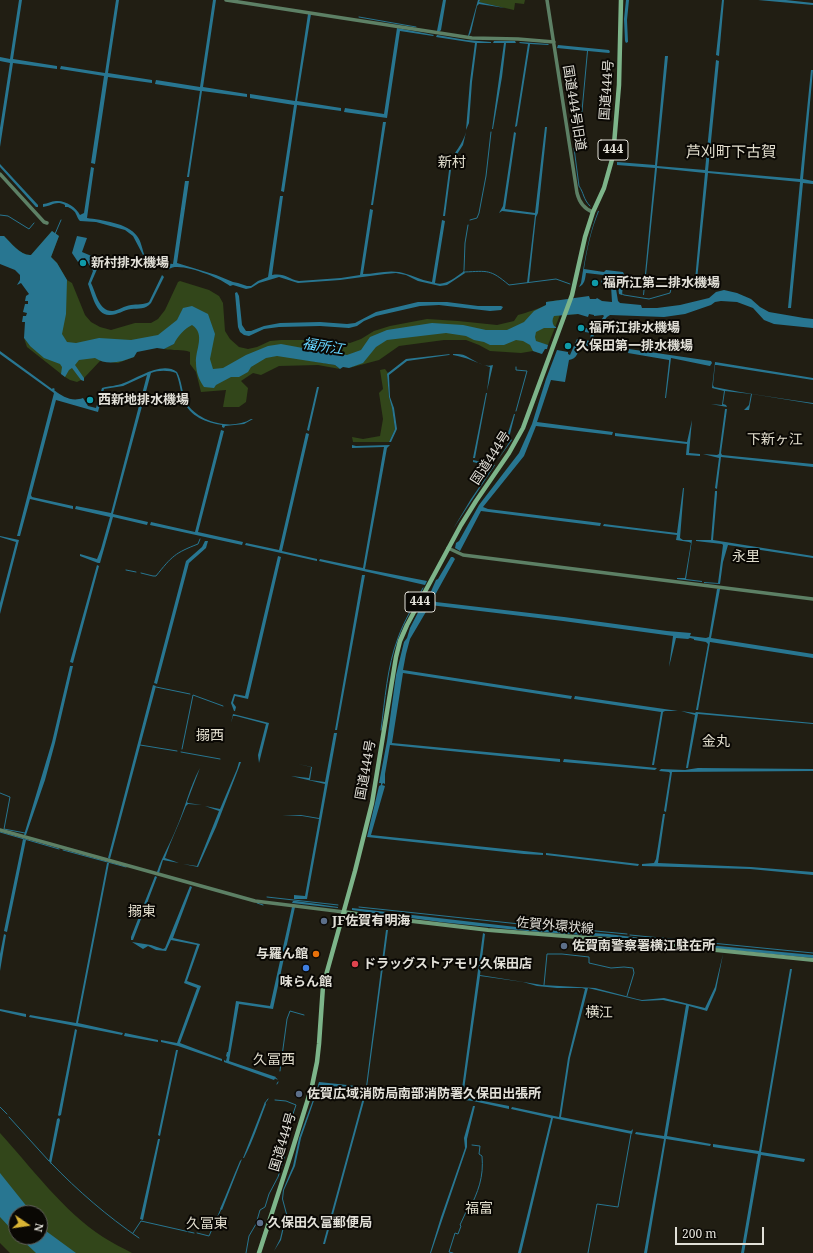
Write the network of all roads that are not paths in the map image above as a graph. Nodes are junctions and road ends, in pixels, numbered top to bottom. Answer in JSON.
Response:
{"nodes":[{"id":1,"x":226,"y":0,"type":"edge"},
{"id":2,"x":547,"y":0,"type":"edge"},
{"id":3,"x":622,"y":0,"type":"edge"},
{"id":4,"x":554,"y":42,"type":"junction"},
{"id":5,"x":0,"y":174,"type":"edge"},
{"id":6,"x":593,"y":212,"type":"junction"},
{"id":7,"x":48,"y":223,"type":"dead end"},
{"id":8,"x":448,"y":548,"type":"junction"},
{"id":9,"x":813,"y":599,"type":"edge"},
{"id":10,"x":0,"y":830,"type":"edge"},
{"id":11,"x":344,"y":912,"type":"junction"},
{"id":12,"x":813,"y":960,"type":"edge"},
{"id":13,"x":259,"y":1253,"type":"edge"}],
"edges":[{"from":1,"to":4,"type":"street"},
{"from":2,"to":4,"type":"street","name":"国道444号旧道"},
{"from":3,"to":6,"type":"highway","name":"国道444号","number":"444"},
{"from":4,"to":6,"type":"street","name":"国道444号旧道"},
{"from":5,"to":7,"type":"street"},
{"from":6,"to":8,"type":"highway","name":"国道444号","number":"444"},
{"from":8,"to":9,"type":"street"},
{"from":8,"to":11,"type":"highway","name":"国道444号","number":"444"},
{"from":10,"to":11,"type":"street"},
{"from":11,"to":12,"type":"main road","name":"佐賀外環状線"},
{"from":11,"to":13,"type":"highway","name":"国道444号","number":"444"}]}
